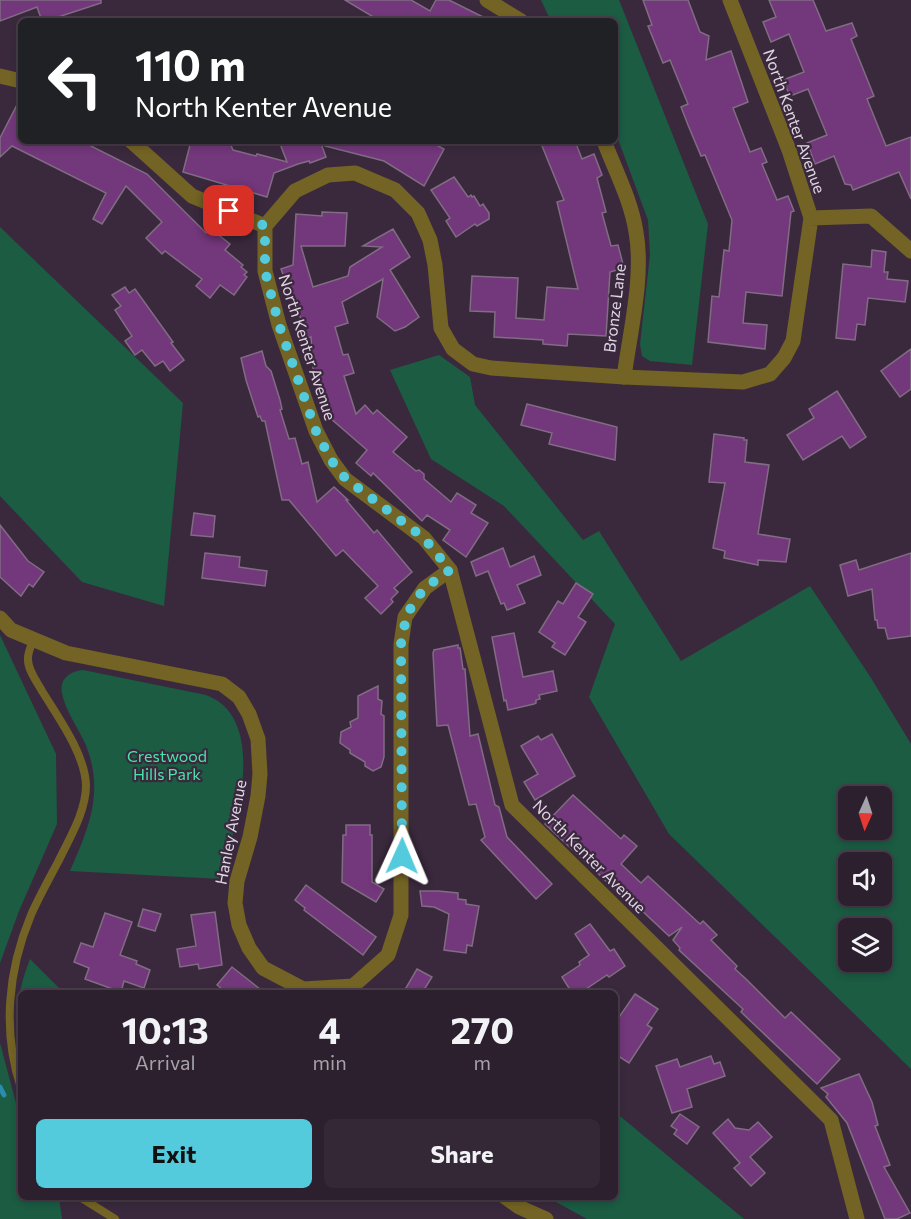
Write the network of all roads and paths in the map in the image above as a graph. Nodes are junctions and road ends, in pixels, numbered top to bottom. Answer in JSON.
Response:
{"nodes":[{"id":1,"x":487,"y":0,"type":"edge"},
{"id":2,"x":730,"y":0,"type":"edge"},
{"id":3,"x":516,"y":18,"type":"edge"},
{"id":4,"x":0,"y":76,"type":"edge"},
{"id":5,"x":18,"y":80,"type":"edge"},
{"id":6,"x":134,"y":144,"type":"edge"},
{"id":7,"x":605,"y":144,"type":"edge"},
{"id":8,"x":811,"y":218,"type":"junction"},
{"id":9,"x":265,"y":226,"type":"junction"},
{"id":10,"x":911,"y":251,"type":"edge"},
{"id":11,"x":624,"y":377,"type":"junction"},
{"id":12,"x":450,"y":570,"type":"junction"},
{"id":13,"x":0,"y":618,"type":"edge"},
{"id":14,"x":33,"y":641,"type":"junction"},
{"id":15,"x":300,"y":990,"type":"edge"},
{"id":16,"x":312,"y":990,"type":"edge"},
{"id":17,"x":18,"y":1076,"type":"edge"},
{"id":18,"x":85,"y":1200,"type":"edge"},
{"id":19,"x":508,"y":1200,"type":"edge"},
{"id":20,"x":115,"y":1219,"type":"edge"},
{"id":21,"x":546,"y":1219,"type":"edge"},
{"id":22,"x":857,"y":1219,"type":"edge"}],
"edges":[{"from":1,"to":3,"type":"street"},
{"from":2,"to":8,"type":"street","name":"North Kenter Avenue"},
{"from":4,"to":5,"type":"street"},
{"from":6,"to":9,"type":"street"},
{"from":7,"to":11,"type":"street","name":"Bronze Lane"},
{"from":8,"to":10,"type":"street"},
{"from":8,"to":11,"type":"street","name":"North Kenter Avenue"},
{"from":9,"to":11,"type":"street","name":"North Kenter Avenue"},
{"from":9,"to":12,"type":"street","name":"North Kenter Avenue"},
{"from":12,"to":16,"type":"street","name":"Hanley Avenue"},
{"from":12,"to":22,"type":"street","name":"North Kenter Avenue"},
{"from":13,"to":14,"type":"street","name":"Hanley Avenue"},
{"from":14,"to":15,"type":"street","name":"Hanley Avenue"},
{"from":14,"to":17,"type":"lane"},
{"from":18,"to":20,"type":"lane"},
{"from":19,"to":21,"type":"street"}]}
